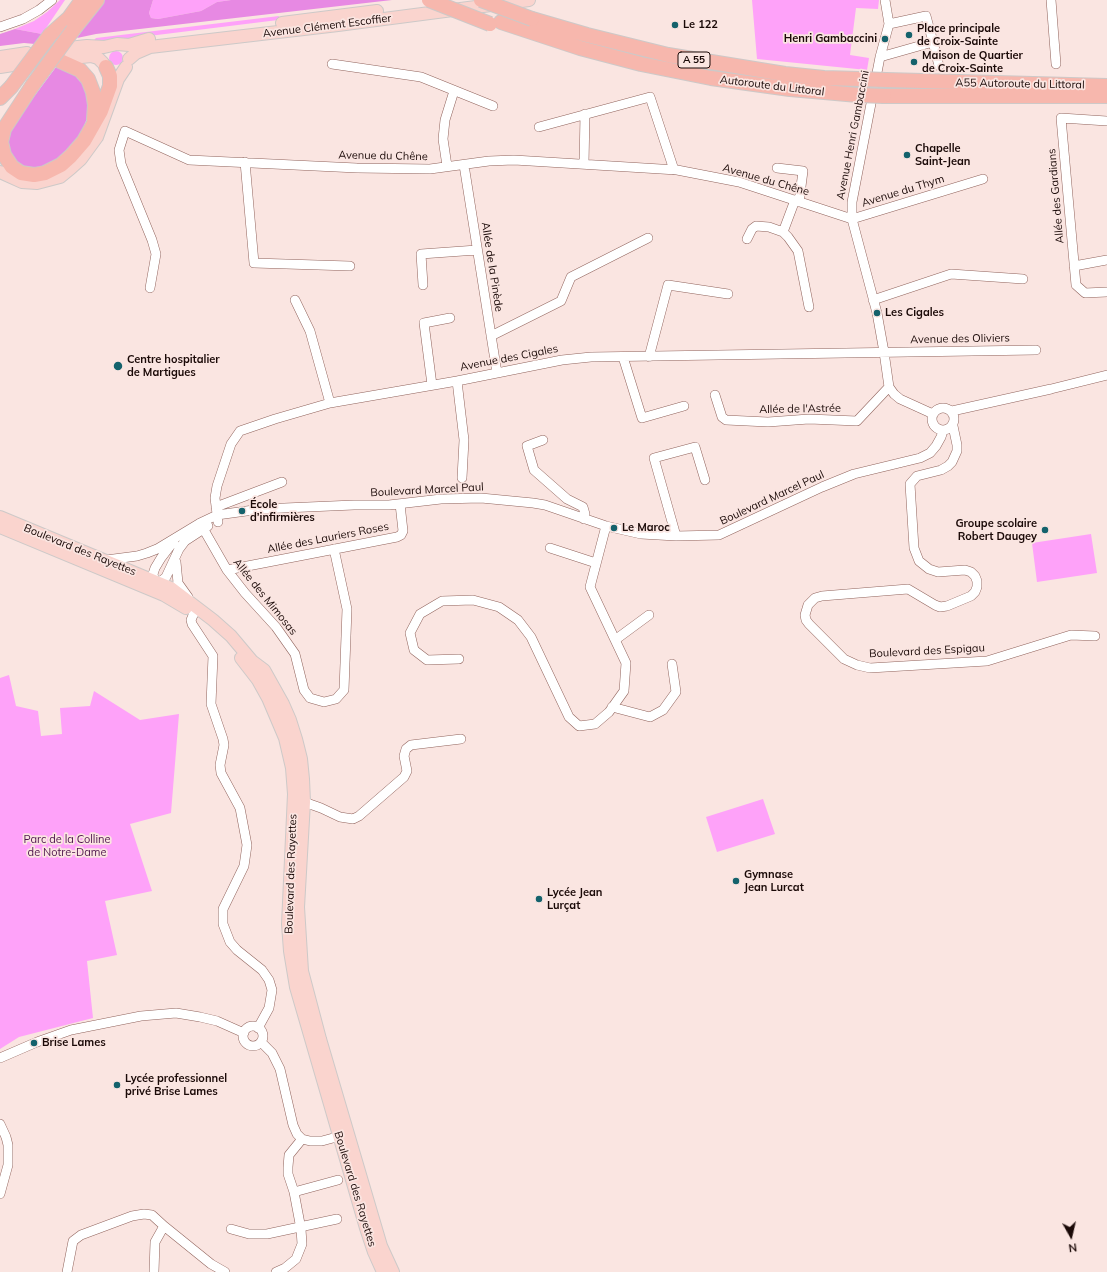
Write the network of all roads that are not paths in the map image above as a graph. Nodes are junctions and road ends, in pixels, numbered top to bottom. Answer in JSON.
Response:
{"nodes":[{"id":1,"x":52,"y":0,"type":"edge"},
{"id":2,"x":75,"y":0,"type":"edge"},
{"id":3,"x":82,"y":0,"type":"edge"},
{"id":4,"x":93,"y":0,"type":"edge"},
{"id":5,"x":97,"y":0,"type":"edge"},
{"id":6,"x":429,"y":0,"type":"edge"},
{"id":7,"x":448,"y":0,"type":"edge"},
{"id":8,"x":468,"y":0,"type":"edge"},
{"id":9,"x":481,"y":0,"type":"edge"},
{"id":10,"x":529,"y":0,"type":"edge"},
{"id":11,"x":885,"y":0,"type":"edge"},
{"id":12,"x":1051,"y":0,"type":"edge"},
{"id":13,"x":82,"y":19,"type":"junction"},
{"id":14,"x":495,"y":23,"type":"junction"},
{"id":15,"x":889,"y":24,"type":"junction"},
{"id":16,"x":0,"y":27,"type":"edge"},
{"id":17,"x":50,"y":34,"type":"junction"},
{"id":18,"x":933,"y":42,"type":"junction"},
{"id":19,"x":121,"y":45,"type":"junction"},
{"id":20,"x":108,"y":46,"type":"junction"},
{"id":21,"x":70,"y":48,"type":"dead end"},
{"id":22,"x":27,"y":53,"type":"dead end"},
{"id":23,"x":0,"y":57,"type":"edge"},
{"id":24,"x":880,"y":57,"type":"junction"},
{"id":25,"x":61,"y":60,"type":"joint"},
{"id":26,"x":127,"y":63,"type":"junction"},
{"id":27,"x":19,"y":64,"type":"dead end"},
{"id":28,"x":332,"y":64,"type":"dead end"},
{"id":29,"x":1056,"y":64,"type":"dead end"},
{"id":30,"x":105,"y":65,"type":"junction"},
{"id":31,"x":940,"y":66,"type":"dead end"},
{"id":32,"x":0,"y":67,"type":"edge"},
{"id":33,"x":886,"y":80,"type":"joint"},
{"id":34,"x":32,"y":86,"type":"junction"},
{"id":35,"x":1107,"y":86,"type":"edge"},
{"id":36,"x":454,"y":90,"type":"junction"},
{"id":37,"x":1107,"y":96,"type":"edge"},
{"id":38,"x":0,"y":98,"type":"edge"},
{"id":39,"x":493,"y":106,"type":"dead end"},
{"id":40,"x":585,"y":114,"type":"junction"},
{"id":41,"x":0,"y":119,"type":"edge"},
{"id":42,"x":1107,"y":121,"type":"edge"},
{"id":43,"x":539,"y":127,"type":"dead end"},
{"id":44,"x":92,"y":129,"type":"junction"},
{"id":45,"x":244,"y":162,"type":"junction"},
{"id":46,"x":584,"y":164,"type":"junction"},
{"id":47,"x":464,"y":165,"type":"junction"},
{"id":48,"x":447,"y":166,"type":"junction"},
{"id":49,"x":777,"y":168,"type":"dead end"},
{"id":50,"x":674,"y":170,"type":"junction"},
{"id":51,"x":0,"y":172,"type":"edge"},
{"id":52,"x":983,"y":179,"type":"dead end"},
{"id":53,"x":797,"y":201,"type":"junction"},
{"id":54,"x":852,"y":219,"type":"junction"},
{"id":55,"x":783,"y":232,"type":"junction"},
{"id":56,"x":648,"y":238,"type":"dead end"},
{"id":57,"x":747,"y":240,"type":"dead end"},
{"id":58,"x":477,"y":250,"type":"junction"},
{"id":59,"x":1107,"y":260,"type":"edge"},
{"id":60,"x":350,"y":266,"type":"dead end"},
{"id":61,"x":1074,"y":266,"type":"junction"},
{"id":62,"x":1023,"y":279,"type":"dead end"},
{"id":63,"x":424,"y":285,"type":"dead end"},
{"id":64,"x":150,"y":288,"type":"dead end"},
{"id":65,"x":1107,"y":292,"type":"edge"},
{"id":66,"x":728,"y":294,"type":"dead end"},
{"id":67,"x":296,"y":300,"type":"dead end"},
{"id":68,"x":873,"y":300,"type":"junction"},
{"id":69,"x":809,"y":307,"type":"dead end"},
{"id":70,"x":450,"y":318,"type":"dead end"},
{"id":71,"x":491,"y":336,"type":"junction"},
{"id":72,"x":1036,"y":350,"type":"dead end"},
{"id":73,"x":884,"y":352,"type":"junction"},
{"id":74,"x":623,"y":357,"type":"junction"},
{"id":75,"x":649,"y":357,"type":"junction"},
{"id":76,"x":497,"y":373,"type":"junction"},
{"id":77,"x":1107,"y":375,"type":"edge"},
{"id":78,"x":457,"y":381,"type":"junction"},
{"id":79,"x":432,"y":385,"type":"junction"},
{"id":80,"x":889,"y":387,"type":"junction"},
{"id":81,"x":715,"y":395,"type":"dead end"},
{"id":82,"x":330,"y":403,"type":"junction"},
{"id":83,"x":684,"y":406,"type":"dead end"},
{"id":84,"x":952,"y":411,"type":"junction"},
{"id":85,"x":933,"y":414,"type":"junction"},
{"id":86,"x":953,"y":426,"type":"junction"},
{"id":87,"x":942,"y":431,"type":"junction"},
{"id":88,"x":543,"y":440,"type":"dead end"},
{"id":89,"x":462,"y":478,"type":"dead end"},
{"id":90,"x":705,"y":480,"type":"dead end"},
{"id":91,"x":282,"y":482,"type":"dead end"},
{"id":92,"x":400,"y":504,"type":"junction"},
{"id":93,"x":217,"y":515,"type":"junction"},
{"id":94,"x":0,"y":517,"type":"edge"},
{"id":95,"x":584,"y":519,"type":"junction"},
{"id":96,"x":201,"y":526,"type":"junction"},
{"id":97,"x":606,"y":526,"type":"junction"},
{"id":98,"x":0,"y":527,"type":"edge"},
{"id":99,"x":676,"y":536,"type":"junction"},
{"id":100,"x":177,"y":537,"type":"junction"},
{"id":101,"x":550,"y":548,"type":"dead end"},
{"id":102,"x":334,"y":549,"type":"junction"},
{"id":103,"x":176,"y":558,"type":"junction"},
{"id":104,"x":596,"y":563,"type":"junction"},
{"id":105,"x":108,"y":566,"type":"junction"},
{"id":106,"x":227,"y":570,"type":"junction"},
{"id":107,"x":157,"y":584,"type":"junction"},
{"id":108,"x":194,"y":613,"type":"junction"},
{"id":109,"x":649,"y":615,"type":"dead end"},
{"id":110,"x":1095,"y":636,"type":"dead end"},
{"id":111,"x":615,"y":640,"type":"junction"},
{"id":112,"x":459,"y":659,"type":"dead end"},
{"id":113,"x":672,"y":664,"type":"dead end"},
{"id":114,"x":264,"y":670,"type":"junction"},
{"id":115,"x":612,"y":707,"type":"junction"},
{"id":116,"x":461,"y":739,"type":"dead end"},
{"id":117,"x":299,"y":801,"type":"junction"},
{"id":118,"x":258,"y":1028,"type":"junction"},
{"id":119,"x":244,"y":1033,"type":"junction"},
{"id":120,"x":261,"y":1042,"type":"junction"},
{"id":121,"x":0,"y":1058,"type":"edge"},
{"id":122,"x":0,"y":1124,"type":"edge"},
{"id":123,"x":343,"y":1135,"type":"junction"},
{"id":124,"x":302,"y":1139,"type":"junction"},
{"id":125,"x":338,"y":1180,"type":"dead end"},
{"id":126,"x":0,"y":1191,"type":"edge"},
{"id":127,"x":294,"y":1192,"type":"junction"},
{"id":128,"x":336,"y":1219,"type":"dead end"},
{"id":129,"x":164,"y":1226,"type":"junction"},
{"id":130,"x":300,"y":1227,"type":"junction"},
{"id":131,"x":231,"y":1229,"type":"dead end"},
{"id":132,"x":67,"y":1272,"type":"edge"},
{"id":133,"x":154,"y":1272,"type":"edge"},
{"id":134,"x":225,"y":1272,"type":"edge"},
{"id":135,"x":276,"y":1272,"type":"edge"},
{"id":136,"x":382,"y":1272,"type":"edge"},
{"id":137,"x":393,"y":1272,"type":"edge"}],
"edges":[{"from":1,"to":16,"type":"street"},
{"from":2,"to":17,"type":"highway"},
{"from":3,"to":17,"type":"highway"},
{"from":4,"to":13,"type":"highway"},
{"from":5,"to":13,"type":"highway"},
{"from":6,"to":14,"type":"highway","bridge":true},
{"from":7,"to":14,"type":"highway","name":"Autoroute du Littoral","number":"A 55"},
{"from":8,"to":19,"type":"main road","name":"Avenue Clément Escoffier"},
{"from":9,"to":33,"type":"highway","name":"Autoroute du Littoral","number":"A 55","bridge":true},
{"from":10,"to":26,"type":"main road","name":"Avenue Clément Escoffier"},
{"from":11,"to":15,"type":"street","name":"Avenue Henri Gambaccini"},
{"from":12,"to":29,"type":"street"},
{"from":13,"to":34,"type":"highway","bridge":true},
{"from":14,"to":37,"type":"highway","name":"Autoroute du Littoral","number":"A 55","bridge":true},
{"from":15,"to":18,"type":"street"},
{"from":15,"to":24,"type":"street","name":"Avenue Henri Gambaccini"},
{"from":17,"to":38,"type":"highway","bridge":true},
{"from":18,"to":24,"type":"street"},
{"from":18,"to":31,"type":"street"},
{"from":19,"to":20,"type":"main road"},
{"from":19,"to":26,"type":"main road"},
{"from":20,"to":21,"type":"main road"},
{"from":20,"to":30,"type":"main road"},
{"from":22,"to":23,"type":"main road"},
{"from":24,"to":54,"type":"street","name":"Avenue Henri Gambaccini"},
{"from":25,"to":30,"type":"main road"},
{"from":25,"to":44,"type":"highway"},
{"from":26,"to":30,"type":"main road"},
{"from":26,"to":51,"type":"main road"},
{"from":27,"to":32,"type":"main road"},
{"from":28,"to":36,"type":"street"},
{"from":30,"to":44,"type":"highway"},
{"from":33,"to":35,"type":"highway","name":"A55 Autoroute du Littoral","number":"A 55"},
{"from":34,"to":41,"type":"highway"},
{"from":34,"to":44,"type":"highway"},
{"from":36,"to":39,"type":"street"},
{"from":36,"to":48,"type":"street"},
{"from":40,"to":43,"type":"street"},
{"from":40,"to":46,"type":"street"},
{"from":40,"to":50,"type":"street"},
{"from":42,"to":61,"type":"street","name":"Allée des Gardians"},
{"from":45,"to":48,"type":"street","name":"Avenue du Chêne"},
{"from":45,"to":60,"type":"street"},
{"from":45,"to":64,"type":"street","name":"Avenue du Chêne"},
{"from":46,"to":47,"type":"street","name":"Avenue du Chêne"},
{"from":46,"to":50,"type":"street","name":"Avenue du Chêne"},
{"from":47,"to":48,"type":"street","name":"Avenue du Chêne"},
{"from":47,"to":58,"type":"street","name":"Allée de la Pinède"},
{"from":49,"to":53,"type":"street"},
{"from":50,"to":53,"type":"street","name":"Avenue du Chêne"},
{"from":52,"to":54,"type":"street","name":"Avenue du Thym"},
{"from":53,"to":54,"type":"street","name":"Avenue du Chêne"},
{"from":53,"to":55,"type":"street"},
{"from":54,"to":68,"type":"street","name":"Avenue Henri Gambaccini"},
{"from":55,"to":57,"type":"street"},
{"from":55,"to":69,"type":"street"},
{"from":56,"to":71,"type":"street"},
{"from":58,"to":63,"type":"street"},
{"from":58,"to":71,"type":"street","name":"Allée de la Pinède"},
{"from":59,"to":61,"type":"street"},
{"from":61,"to":65,"type":"street","name":"Allée des Gardians"},
{"from":62,"to":68,"type":"street"},
{"from":66,"to":75,"type":"street"},
{"from":67,"to":82,"type":"street"},
{"from":68,"to":73,"type":"street","name":"Avenue Henri Gambaccini"},
{"from":70,"to":79,"type":"street"},
{"from":71,"to":76,"type":"street","name":"Allée de la Pinède"},
{"from":72,"to":73,"type":"street","name":"Avenue des Oliviers"},
{"from":73,"to":75,"type":"street","name":"Avenue des Cigales"},
{"from":73,"to":80,"type":"street","name":"Avenue Henri Gambaccini"},
{"from":74,"to":75,"type":"street","name":"Avenue des Cigales"},
{"from":74,"to":76,"type":"street","name":"Avenue des Cigales"},
{"from":74,"to":83,"type":"street"},
{"from":76,"to":78,"type":"street","name":"Avenue des Cigales"},
{"from":77,"to":84,"type":"street"},
{"from":78,"to":79,"type":"street","name":"Avenue des Cigales"},
{"from":78,"to":89,"type":"street"},
{"from":79,"to":82,"type":"street","name":"Avenue des Cigales"},
{"from":80,"to":81,"type":"street","name":"Allée de l'Astrée"},
{"from":80,"to":85,"type":"street"},
{"from":82,"to":93,"type":"street","name":"Avenue des Cigales"},
{"from":84,"to":85,"type":"street"},
{"from":84,"to":86,"type":"street"},
{"from":85,"to":87,"type":"street"},
{"from":86,"to":87,"type":"street"},
{"from":86,"to":110,"type":"street","name":"Boulevard des Espigau"},
{"from":87,"to":99,"type":"street","name":"Boulevard Marcel Paul"},
{"from":88,"to":95,"type":"street"},
{"from":90,"to":99,"type":"street"},
{"from":91,"to":93,"type":"street"},
{"from":92,"to":93,"type":"street","name":"Boulevard Marcel Paul"},
{"from":92,"to":95,"type":"street","name":"Boulevard Marcel Paul"},
{"from":92,"to":102,"type":"street","name":"Allée des Lauriers Roses"},
{"from":93,"to":96,"type":"street","name":"Boulevard Marcel Paul"},
{"from":94,"to":105,"type":"main road","name":"Boulevard des Rayettes"},
{"from":95,"to":97,"type":"street","name":"Boulevard Marcel Paul"},
{"from":96,"to":100,"type":"street","name":"Boulevard Marcel Paul"},
{"from":96,"to":103,"type":"street","name":"Boulevard Marcel Paul"},
{"from":96,"to":106,"type":"street","name":"Allée des Mimosas"},
{"from":97,"to":99,"type":"street","name":"Boulevard Marcel Paul"},
{"from":97,"to":104,"type":"street"},
{"from":98,"to":105,"type":"main road","name":"Boulevard des Rayettes"},
{"from":100,"to":105,"type":"street","name":"Boulevard Marcel Paul"},
{"from":100,"to":107,"type":"street","name":"Boulevard Marcel Paul"},
{"from":101,"to":104,"type":"street"},
{"from":102,"to":106,"type":"street","name":"Allée des Lauriers Roses"},
{"from":102,"to":106,"type":"street","name":"Allée des Mimosas"},
{"from":103,"to":107,"type":"street","name":"Boulevard Marcel Paul"},
{"from":103,"to":114,"type":"street"},
{"from":104,"to":111,"type":"street"},
{"from":105,"to":107,"type":"main road","name":"Boulevard des Rayettes"},
{"from":107,"to":108,"type":"main road","name":"Boulevard des Rayettes"},
{"from":107,"to":114,"type":"main road","name":"Boulevard des Rayettes"},
{"from":108,"to":117,"type":"main road","name":"Boulevard des Rayettes"},
{"from":108,"to":118,"type":"street"},
{"from":109,"to":111,"type":"street"},
{"from":111,"to":115,"type":"street"},
{"from":112,"to":115,"type":"street"},
{"from":113,"to":115,"type":"street"},
{"from":114,"to":117,"type":"main road","name":"Boulevard des Rayettes"},
{"from":116,"to":117,"type":"street"},
{"from":117,"to":123,"type":"main road","name":"Boulevard des Rayettes"},
{"from":118,"to":119,"type":"street"},
{"from":118,"to":120,"type":"street"},
{"from":119,"to":120,"type":"street"},
{"from":119,"to":121,"type":"street"},
{"from":120,"to":124,"type":"street"},
{"from":122,"to":126,"type":"street"},
{"from":123,"to":124,"type":"street"},
{"from":123,"to":136,"type":"main road","name":"Boulevard des Rayettes"},
{"from":123,"to":137,"type":"main road","name":"Boulevard des Rayettes"},
{"from":124,"to":127,"type":"street"},
{"from":125,"to":127,"type":"street"},
{"from":127,"to":130,"type":"street"},
{"from":128,"to":130,"type":"street"},
{"from":129,"to":132,"type":"street"},
{"from":129,"to":133,"type":"street"},
{"from":129,"to":134,"type":"street"},
{"from":130,"to":131,"type":"street"},
{"from":130,"to":135,"type":"street"}]}
